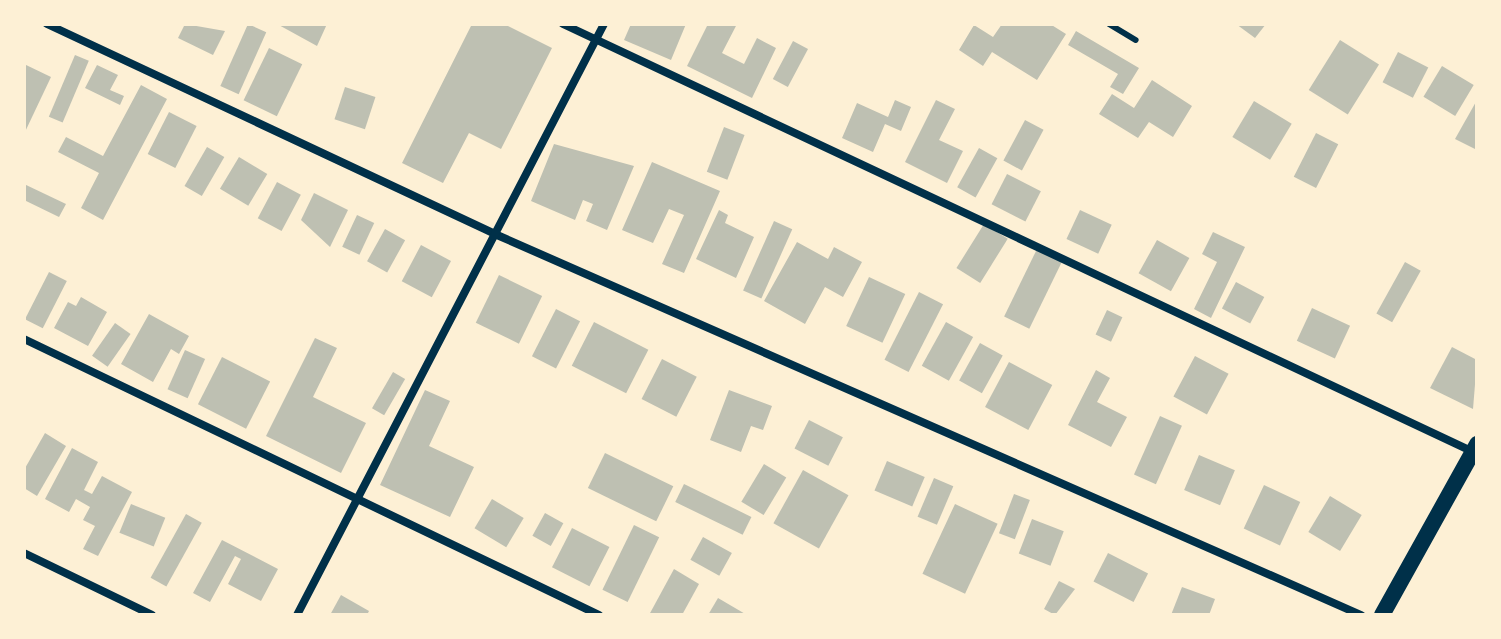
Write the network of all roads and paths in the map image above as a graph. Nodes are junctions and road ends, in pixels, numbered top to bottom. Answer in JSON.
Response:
{"nodes":[{"id":1,"x":47,"y":24,"type":"edge"},
{"id":2,"x":563,"y":24,"type":"edge"},
{"id":3,"x":604,"y":24,"type":"edge"},
{"id":4,"x":1109,"y":24,"type":"edge"},
{"id":5,"x":597,"y":40,"type":"junction"},
{"id":6,"x":1136,"y":40,"type":"dead end"},
{"id":7,"x":497,"y":235,"type":"junction"},
{"id":8,"x":24,"y":339,"type":"edge"},
{"id":9,"x":1473,"y":447,"type":"edge"},
{"id":10,"x":358,"y":499,"type":"junction"},
{"id":11,"x":24,"y":553,"type":"edge"},
{"id":12,"x":152,"y":615,"type":"edge"},
{"id":13,"x":297,"y":615,"type":"edge"},
{"id":14,"x":599,"y":615,"type":"edge"},
{"id":15,"x":1361,"y":615,"type":"edge"},
{"id":16,"x":1382,"y":615,"type":"edge"}],
"edges":[{"from":1,"to":7,"type":"street"},
{"from":2,"to":5,"type":"street"},
{"from":3,"to":5,"type":"street"},
{"from":4,"to":6,"type":"lane"},
{"from":5,"to":7,"type":"street"},
{"from":5,"to":9,"type":"street"},
{"from":7,"to":10,"type":"street"},
{"from":7,"to":15,"type":"street"},
{"from":8,"to":10,"type":"street"},
{"from":9,"to":16,"type":"main road"},
{"from":10,"to":13,"type":"street"},
{"from":10,"to":14,"type":"street"},
{"from":11,"to":12,"type":"street"}]}
